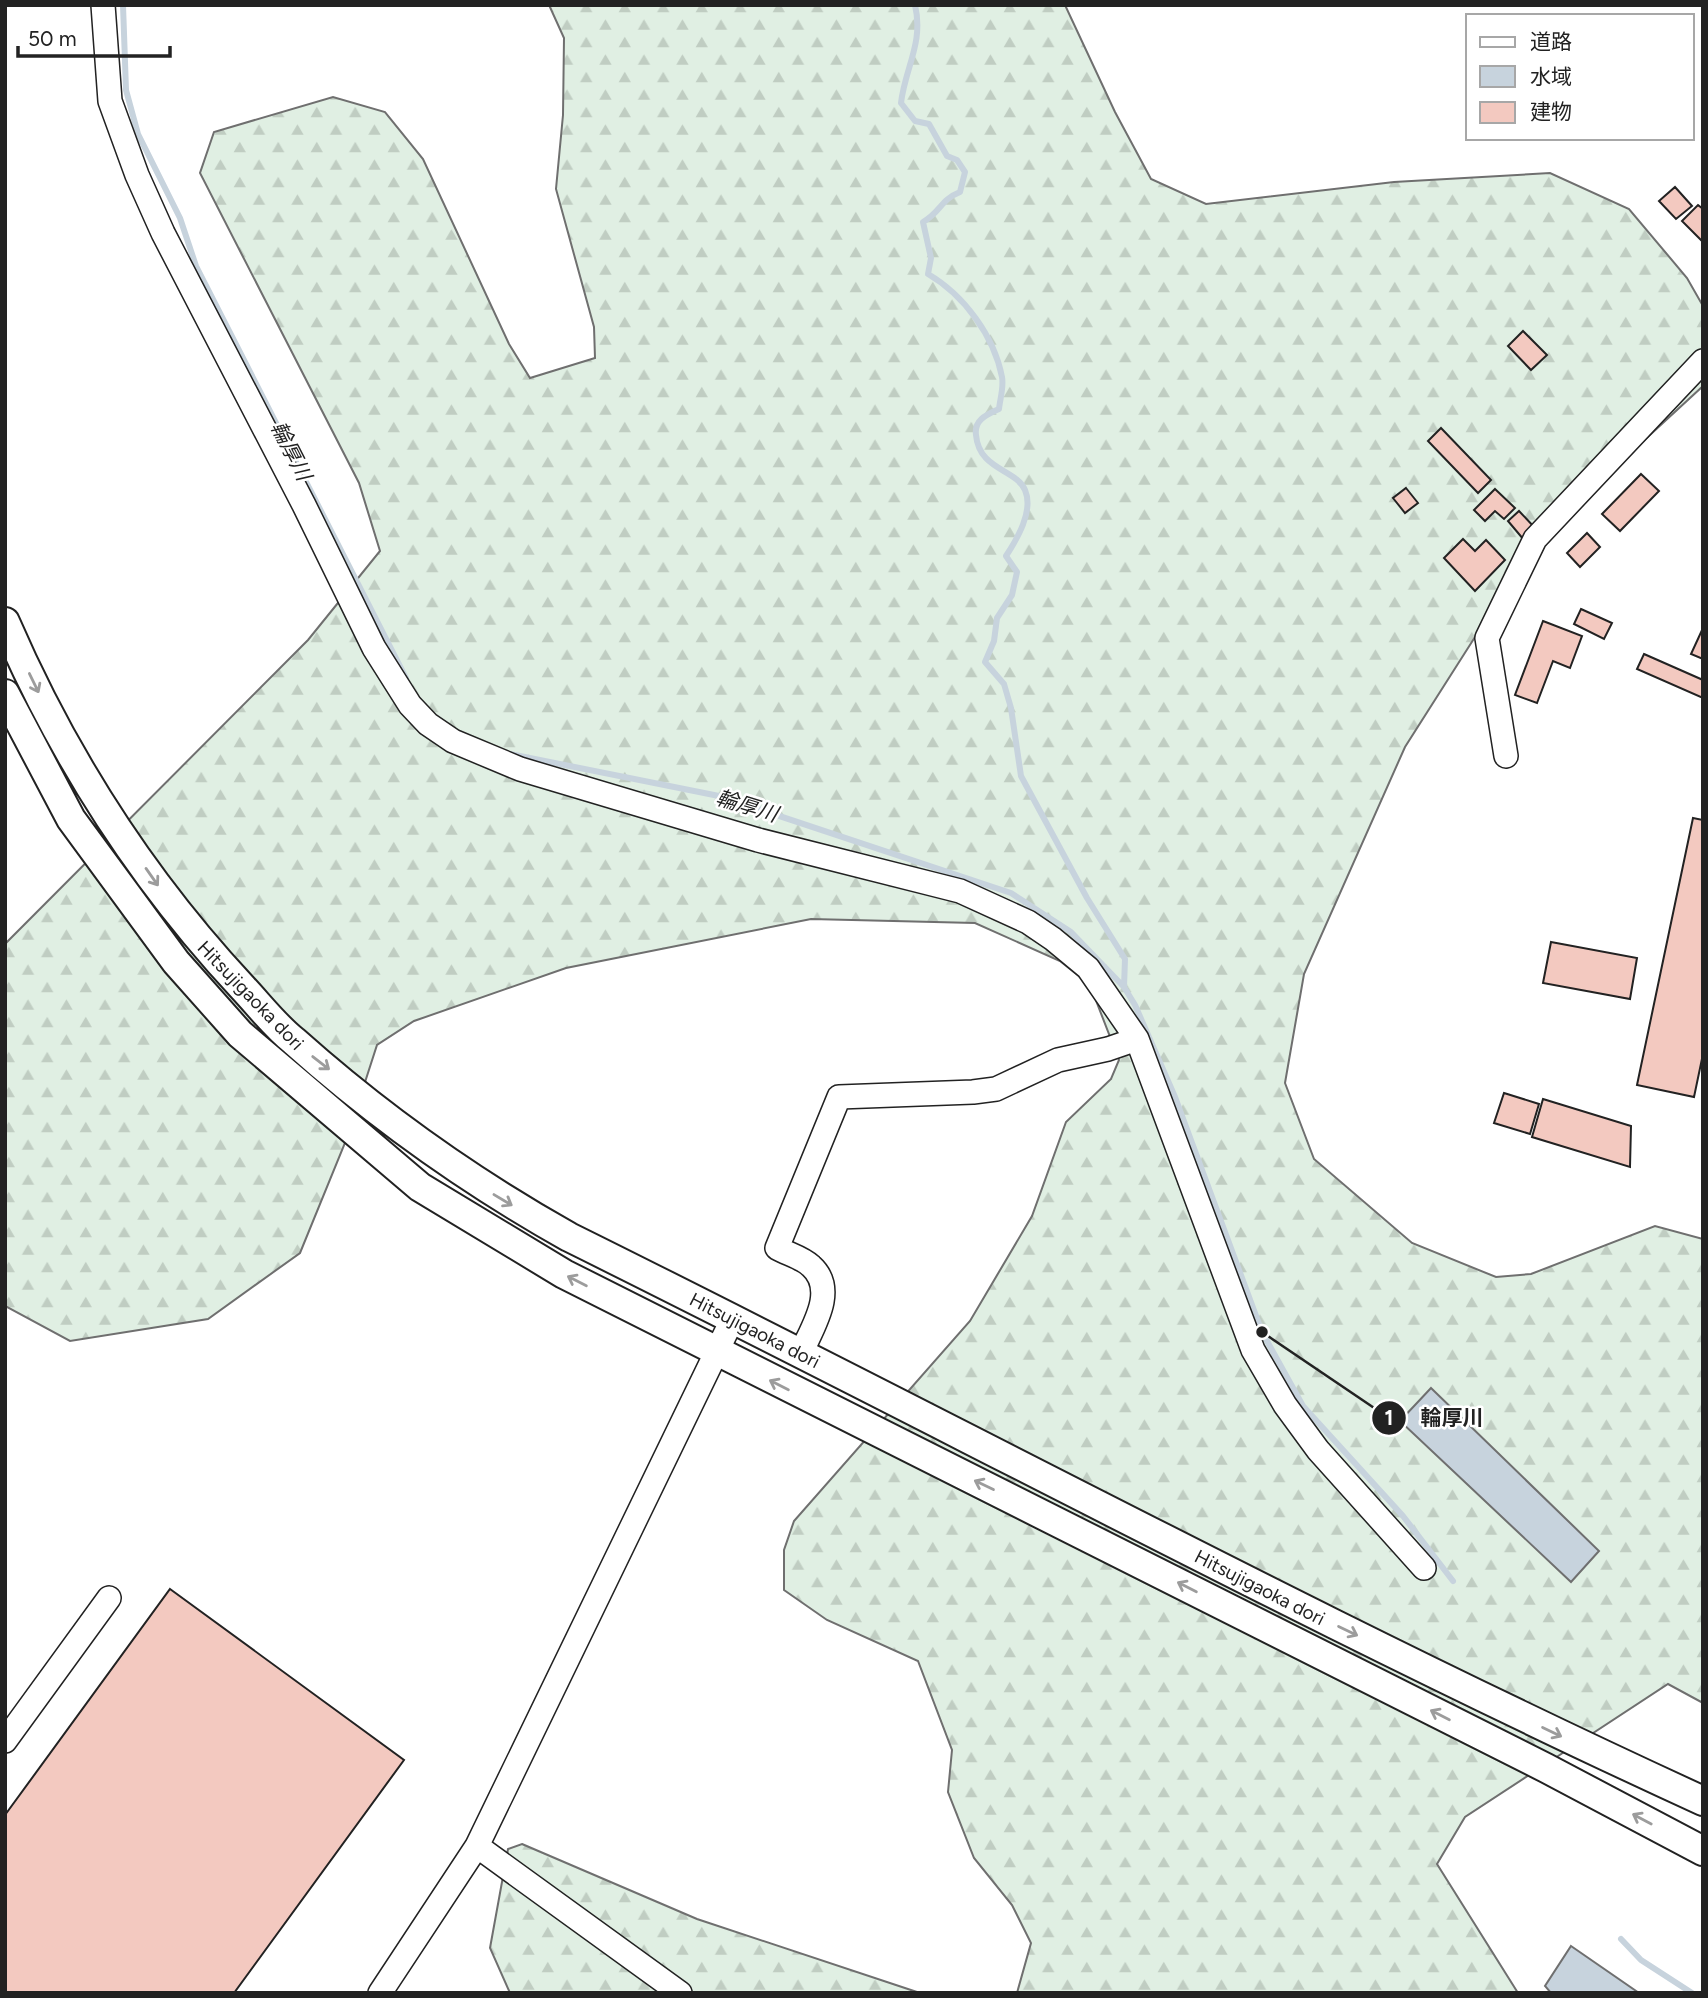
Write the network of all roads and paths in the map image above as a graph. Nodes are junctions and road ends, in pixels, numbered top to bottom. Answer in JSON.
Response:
{"nodes":[{"id":1,"x":103,"y":5,"type":"edge"},
{"id":2,"x":1703,"y":361,"type":"edge"},
{"id":3,"x":5,"y":622,"type":"edge"},
{"id":4,"x":5,"y":694,"type":"edge"},
{"id":5,"x":1506,"y":756,"type":"dead end"},
{"id":6,"x":1137,"y":1039,"type":"junction"},
{"id":7,"x":733,"y":1318,"type":"junction"},
{"id":8,"x":717,"y":1353,"type":"junction"},
{"id":9,"x":801,"y":1353,"type":"junction"},
{"id":10,"x":1424,"y":1568,"type":"dead end"},
{"id":11,"x":109,"y":1598,"type":"dead end"},
{"id":12,"x":5,"y":1741,"type":"edge"},
{"id":13,"x":1703,"y":1801,"type":"edge"},
{"id":14,"x":477,"y":1846,"type":"junction"},
{"id":15,"x":1703,"y":1851,"type":"edge"},
{"id":16,"x":380,"y":1993,"type":"edge"},
{"id":17,"x":680,"y":1993,"type":"edge"}],
"edges":[{"from":1,"to":6,"type":"street"},
{"from":2,"to":5,"type":"street"},
{"from":3,"to":7,"type":"main road","name":"Hitsujigaoka dori","one_way":true},
{"from":8,"to":4,"type":"main road","name":"Hitsujigaoka dori","one_way":true},
{"from":6,"to":9,"type":"street"},
{"from":6,"to":10,"type":"street"},
{"from":7,"to":8,"type":"street"},
{"from":7,"to":9,"type":"main road","name":"Hitsujigaoka dori"},
{"from":8,"to":14,"type":"street"},
{"from":15,"to":8,"type":"main road","name":"Hitsujigaoka dori","one_way":true},
{"from":9,"to":13,"type":"main road","name":"Hitsujigaoka dori","one_way":true},
{"from":11,"to":12,"type":"street"},
{"from":14,"to":16,"type":"street"},
{"from":14,"to":17,"type":"street"}]}
